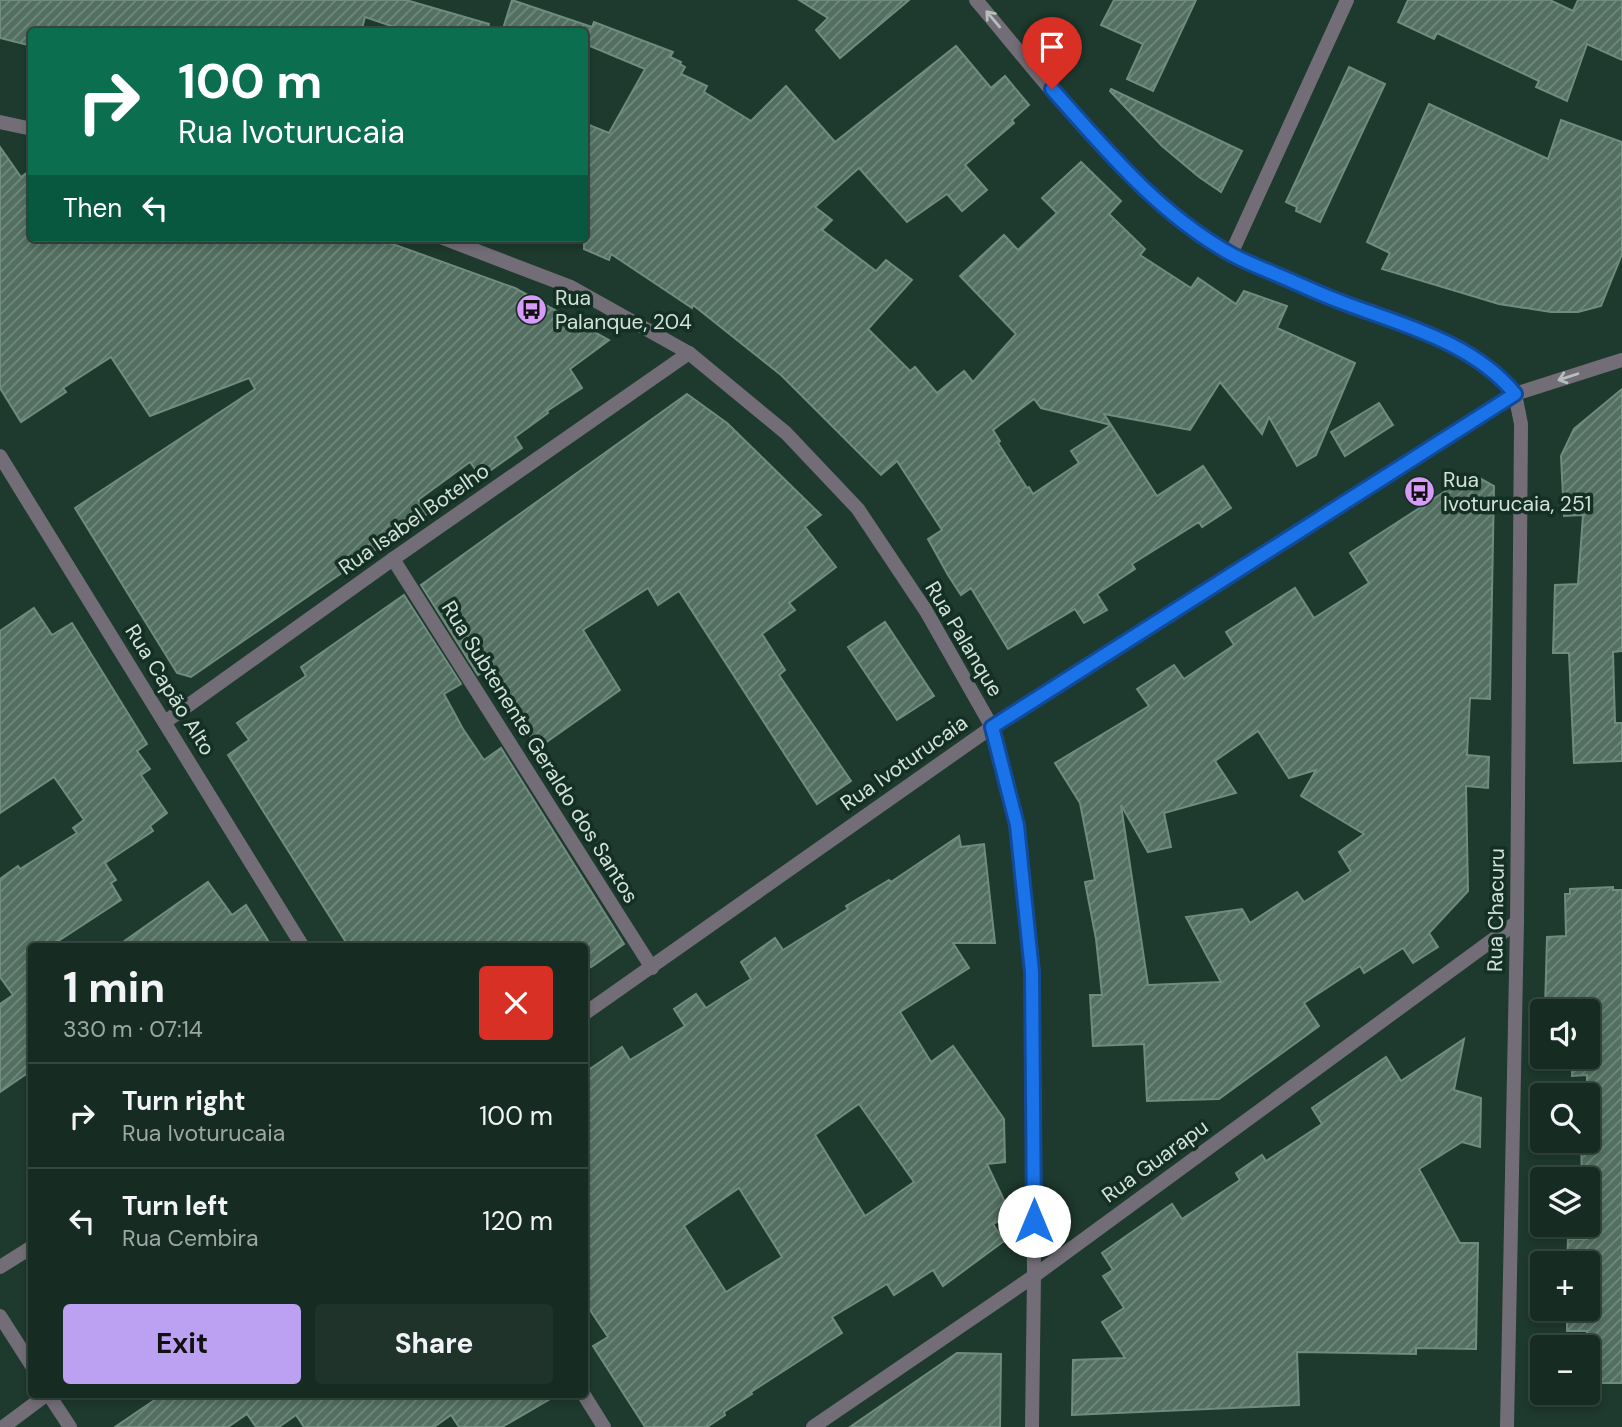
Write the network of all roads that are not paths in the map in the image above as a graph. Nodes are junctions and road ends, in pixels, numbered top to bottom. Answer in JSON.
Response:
{"nodes":[{"id":1,"x":976,"y":0,"type":"edge"},
{"id":2,"x":1347,"y":0,"type":"edge"},
{"id":3,"x":0,"y":122,"type":"edge"},
{"id":4,"x":28,"y":128,"type":"edge"},
{"id":5,"x":453,"y":242,"type":"edge"},
{"id":6,"x":1231,"y":254,"type":"junction"},
{"id":7,"x":689,"y":353,"type":"junction"},
{"id":8,"x":1622,"y":360,"type":"edge"},
{"id":9,"x":1515,"y":394,"type":"junction"},
{"id":10,"x":0,"y":456,"type":"edge"},
{"id":11,"x":393,"y":559,"type":"junction"},
{"id":12,"x":165,"y":722,"type":"junction"},
{"id":13,"x":992,"y":727,"type":"junction"},
{"id":14,"x":1517,"y":922,"type":"junction"},
{"id":15,"x":301,"y":943,"type":"edge"},
{"id":16,"x":652,"y":968,"type":"junction"},
{"id":17,"x":588,"y":1011,"type":"edge"},
{"id":18,"x":28,"y":1250,"type":"edge"},
{"id":19,"x":0,"y":1267,"type":"edge"},
{"id":20,"x":1034,"y":1276,"type":"junction"},
{"id":21,"x":0,"y":1316,"type":"edge"},
{"id":22,"x":28,"y":1360,"type":"edge"},
{"id":23,"x":44,"y":1398,"type":"edge"},
{"id":24,"x":50,"y":1398,"type":"edge"},
{"id":25,"x":586,"y":1398,"type":"edge"},
{"id":26,"x":3,"y":1427,"type":"edge"},
{"id":27,"x":70,"y":1427,"type":"edge"},
{"id":28,"x":604,"y":1427,"type":"edge"},
{"id":29,"x":813,"y":1427,"type":"edge"},
{"id":30,"x":1032,"y":1427,"type":"edge"},
{"id":31,"x":1507,"y":1427,"type":"edge"}],
"edges":[{"from":6,"to":1,"type":"street","one_way":true},
{"from":2,"to":6,"type":"street"},
{"from":3,"to":4,"type":"street"},
{"from":5,"to":7,"type":"street","name":"Rua Palanque"},
{"from":6,"to":9,"type":"street"},
{"from":7,"to":11,"type":"street","name":"Rua Isabel Botelho"},
{"from":7,"to":13,"type":"street","name":"Rua Palanque"},
{"from":8,"to":9,"type":"street","name":"Rua Ivoturucaia","one_way":true},
{"from":9,"to":13,"type":"street","name":"Rua Ivoturucaia"},
{"from":9,"to":14,"type":"street","name":"Rua Chacuru"},
{"from":10,"to":12,"type":"street","name":"Rua Capão Alto"},
{"from":11,"to":12,"type":"street","name":"Rua Isabel Botelho"},
{"from":11,"to":16,"type":"street","name":"Rua Subtenente Geraldo dos Santos"},
{"from":12,"to":15,"type":"street","name":"Rua Capão Alto"},
{"from":13,"to":16,"type":"street","name":"Rua Ivoturucaia"},
{"from":13,"to":20,"type":"street","name":"Rua Palanque"},
{"from":14,"to":20,"type":"street","name":"Rua Guarapu"},
{"from":14,"to":31,"type":"street","name":"Rua Chacuru"},
{"from":16,"to":17,"type":"street","name":"Rua Ivoturucaia"},
{"from":18,"to":19,"type":"street"},
{"from":20,"to":29,"type":"street","name":"Rua Guarapu"},
{"from":20,"to":30,"type":"street","name":"Rua Palanque"},
{"from":21,"to":22,"type":"street"},
{"from":23,"to":26,"type":"street"},
{"from":24,"to":27,"type":"street"},
{"from":25,"to":28,"type":"street"}]}
